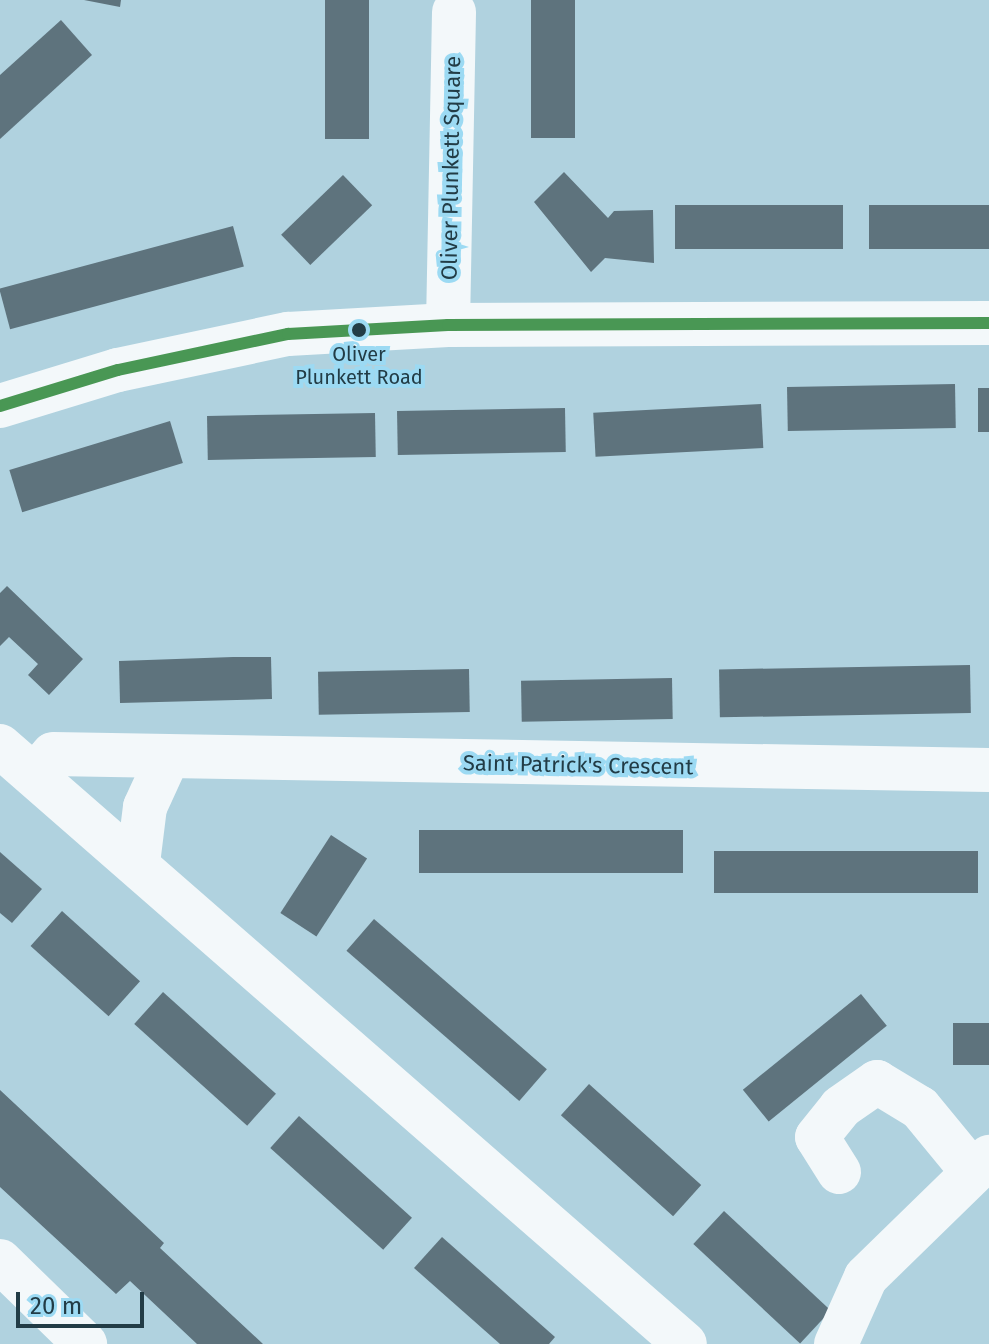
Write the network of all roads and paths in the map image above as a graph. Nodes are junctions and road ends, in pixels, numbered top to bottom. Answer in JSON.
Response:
{"nodes":[{"id":1,"x":454,"y":12,"type":"dead end"},
{"id":2,"x":989,"y":323,"type":"edge"},
{"id":3,"x":448,"y":325,"type":"junction"},
{"id":4,"x":0,"y":406,"type":"edge"},
{"id":5,"x":0,"y":746,"type":"edge"},
{"id":6,"x":167,"y":759,"type":"junction"},
{"id":7,"x":989,"y":770,"type":"edge"},
{"id":8,"x":36,"y":773,"type":"junction"},
{"id":9,"x":138,"y":863,"type":"junction"},
{"id":10,"x":980,"y":1164,"type":"edge"},
{"id":11,"x":839,"y":1172,"type":"dead end"},
{"id":12,"x":0,"y":1261,"type":"edge"},
{"id":13,"x":85,"y":1344,"type":"edge"},
{"id":14,"x":685,"y":1344,"type":"edge"},
{"id":15,"x":836,"y":1344,"type":"edge"}],
"edges":[{"from":1,"to":3,"type":"street","name":"Oliver Plunkett Square"},
{"from":2,"to":3,"type":"street"},
{"from":3,"to":4,"type":"street"},
{"from":5,"to":8,"type":"street"},
{"from":6,"to":7,"type":"street","name":"Saint Patrick's Crescent"},
{"from":6,"to":8,"type":"street","name":"Saint Patrick's Crescent"},
{"from":6,"to":9,"type":"street"},
{"from":8,"to":9,"type":"street"},
{"from":9,"to":14,"type":"street"},
{"from":10,"to":11,"type":"street"},
{"from":10,"to":15,"type":"street"},
{"from":12,"to":13,"type":"street"}]}
